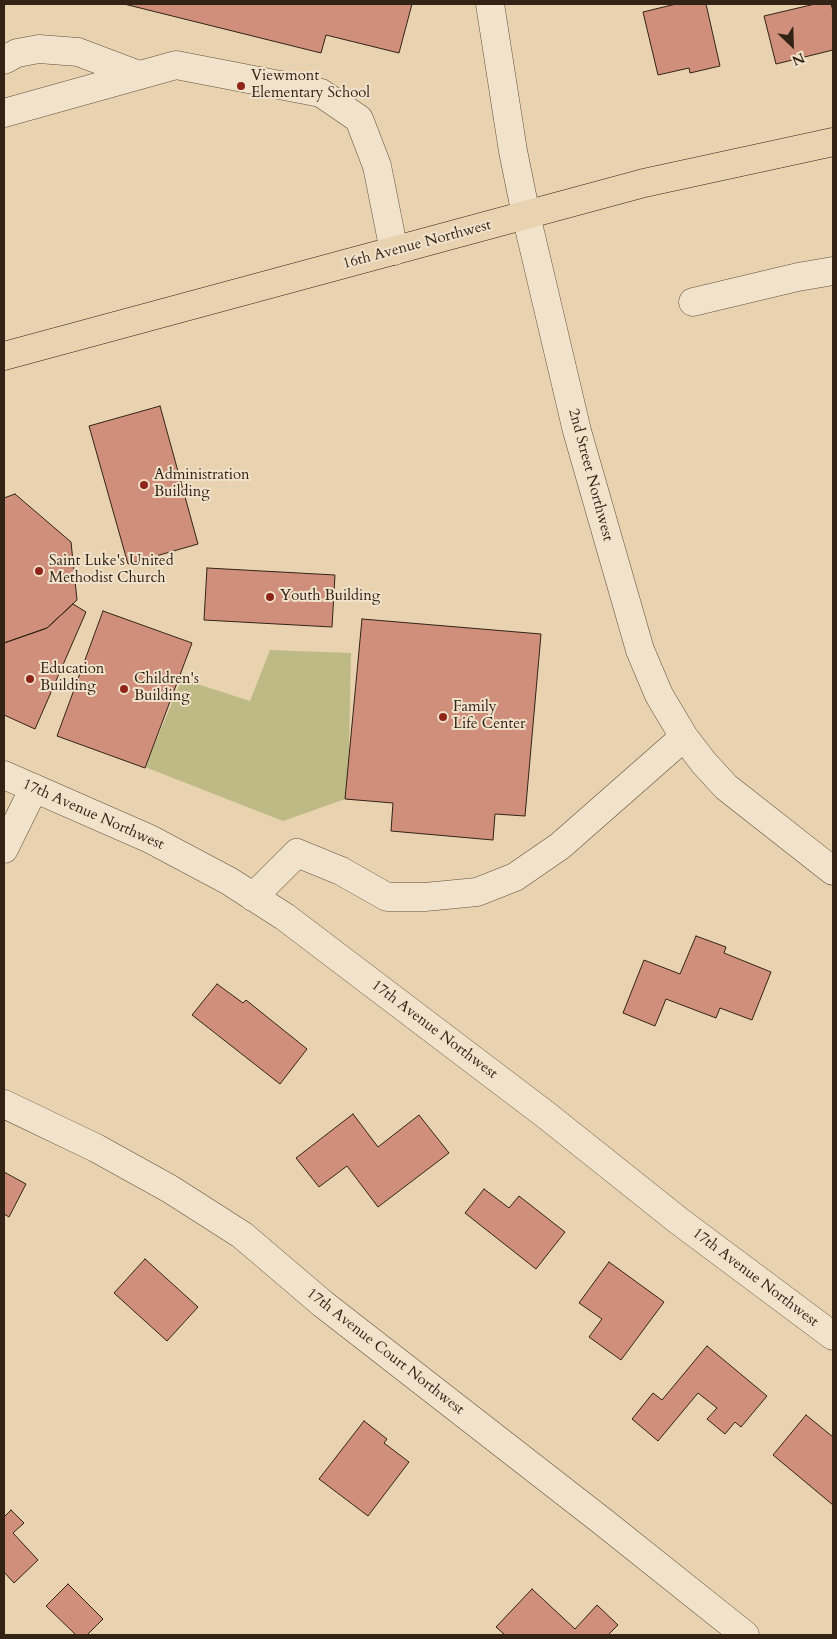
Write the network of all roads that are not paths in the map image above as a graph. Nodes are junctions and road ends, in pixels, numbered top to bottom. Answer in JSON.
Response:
{"nodes":[{"id":1,"x":490,"y":4,"type":"edge"},
{"id":2,"x":4,"y":60,"type":"edge"},
{"id":3,"x":139,"y":75,"type":"junction"},
{"id":4,"x":4,"y":113,"type":"edge"},
{"id":5,"x":833,"y":142,"type":"edge"},
{"id":6,"x":526,"y":215,"type":"junction"},
{"id":7,"x":394,"y":251,"type":"junction"},
{"id":8,"x":833,"y":271,"type":"edge"},
{"id":9,"x":693,"y":302,"type":"dead end"},
{"id":10,"x":4,"y":356,"type":"edge"},
{"id":11,"x":684,"y":737,"type":"junction"},
{"id":12,"x":4,"y":775,"type":"edge"},
{"id":13,"x":34,"y":788,"type":"junction"},
{"id":14,"x":4,"y":848,"type":"edge"},
{"id":15,"x":833,"y":871,"type":"edge"},
{"id":16,"x":253,"y":897,"type":"junction"},
{"id":17,"x":4,"y":1104,"type":"edge"},
{"id":18,"x":833,"y":1336,"type":"edge"},
{"id":19,"x":744,"y":1635,"type":"edge"}],
"edges":[{"from":1,"to":6,"type":"street","name":"2nd Street Northwest"},
{"from":2,"to":3,"type":"street"},
{"from":3,"to":4,"type":"street"},
{"from":3,"to":7,"type":"street"},
{"from":5,"to":6,"type":"main road","name":"16th Avenue Northwest"},
{"from":6,"to":7,"type":"main road","name":"16th Avenue Northwest"},
{"from":6,"to":11,"type":"street","name":"2nd Street Northwest"},
{"from":7,"to":10,"type":"main road","name":"16th Avenue Northwest"},
{"from":8,"to":9,"type":"street"},
{"from":11,"to":15,"type":"street","name":"2nd Street Northwest"},
{"from":11,"to":16,"type":"street"},
{"from":12,"to":13,"type":"street","name":"17th Avenue Northwest"},
{"from":13,"to":14,"type":"street"},
{"from":13,"to":16,"type":"street","name":"17th Avenue Northwest"},
{"from":16,"to":18,"type":"street","name":"17th Avenue Northwest"},
{"from":17,"to":19,"type":"street","name":"17th Avenue Court Northwest"}]}
